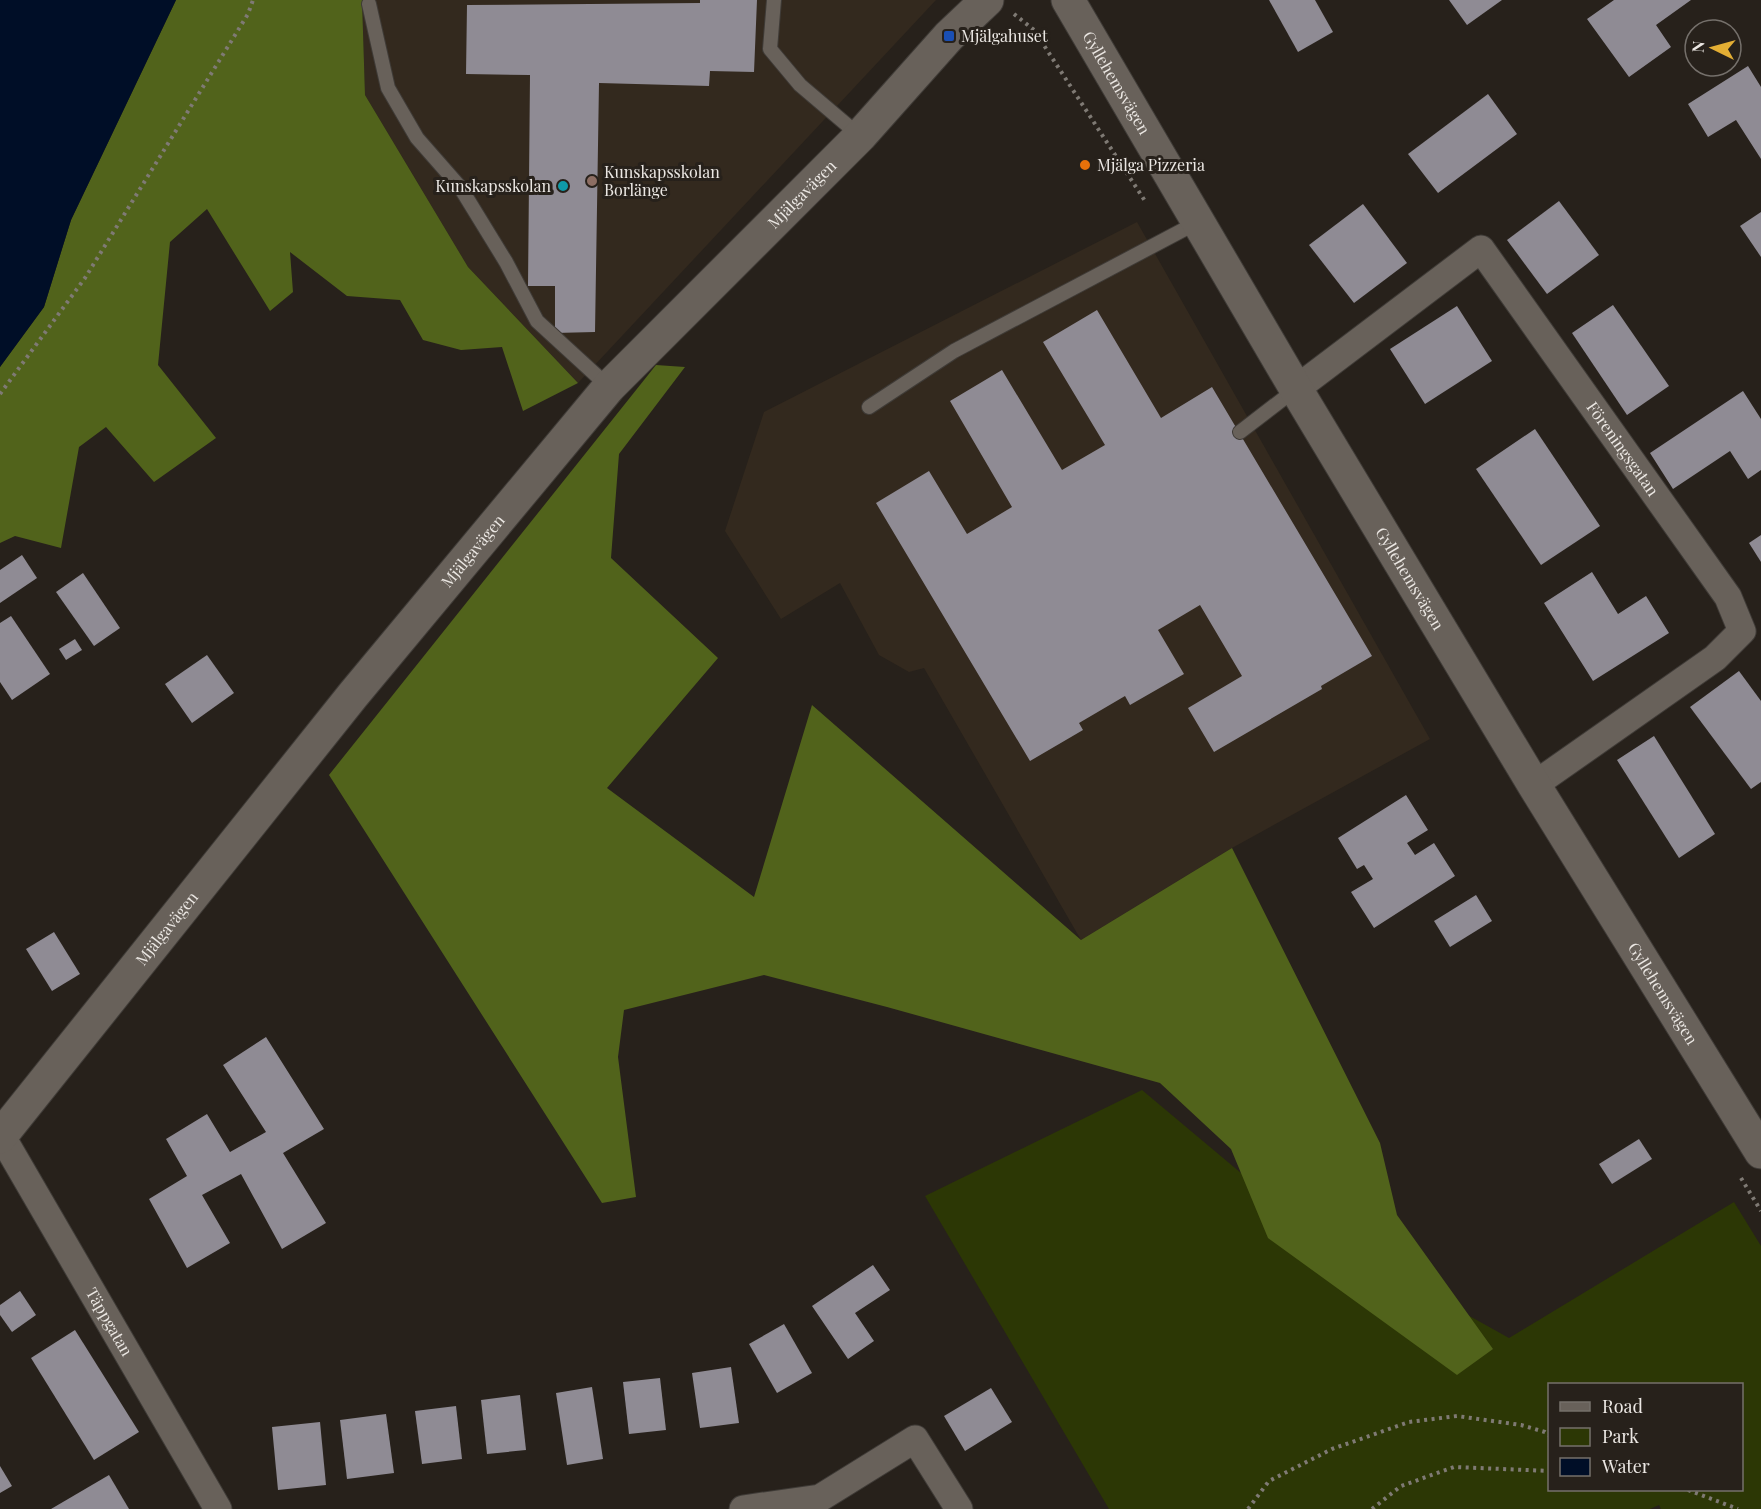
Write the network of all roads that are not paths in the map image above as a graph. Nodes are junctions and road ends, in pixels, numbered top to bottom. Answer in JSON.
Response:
{"nodes":[{"id":1,"x":774,"y":0,"type":"edge"},
{"id":2,"x":987,"y":0,"type":"edge"},
{"id":3,"x":1068,"y":0,"type":"edge"},
{"id":4,"x":369,"y":4,"type":"dead end"},
{"id":5,"x":860,"y":136,"type":"junction"},
{"id":6,"x":1198,"y":222,"type":"junction"},
{"id":7,"x":609,"y":387,"type":"junction"},
{"id":8,"x":1296,"y":389,"type":"junction"},
{"id":9,"x":869,"y":407,"type":"dead end"},
{"id":10,"x":1240,"y":432,"type":"dead end"},
{"id":11,"x":1751,"y":634,"type":"edge"},
{"id":12,"x":1534,"y":785,"type":"junction"},
{"id":13,"x":1,"y":1136,"type":"edge"},
{"id":14,"x":1761,"y":1152,"type":"edge"},
{"id":15,"x":825,"y":1503,"type":"edge"},
{"id":16,"x":218,"y":1509,"type":"edge"},
{"id":17,"x":743,"y":1509,"type":"edge"},
{"id":18,"x":958,"y":1509,"type":"edge"}],
"edges":[{"from":1,"to":5,"type":"lane"},
{"from":2,"to":5,"type":"street","name":"Mjälgavägen"},
{"from":3,"to":6,"type":"street","name":"Gyllehemsvägen"},
{"from":4,"to":7,"type":"lane"},
{"from":5,"to":7,"type":"street","name":"Mjälgavägen"},
{"from":6,"to":8,"type":"street","name":"Gyllehemsvägen"},
{"from":6,"to":9,"type":"lane"},
{"from":7,"to":13,"type":"street","name":"Mjälgavägen"},
{"from":8,"to":10,"type":"lane"},
{"from":8,"to":11,"type":"street","name":"Föreningsgatan"},
{"from":8,"to":12,"type":"street","name":"Gyllehemsvägen"},
{"from":11,"to":12,"type":"street","name":"Föreningsgatan"},
{"from":12,"to":14,"type":"street","name":"Gyllehemsvägen"},
{"from":13,"to":16,"type":"street","name":"Täppgatan"},
{"from":15,"to":17,"type":"street"},
{"from":15,"to":18,"type":"street"}]}
